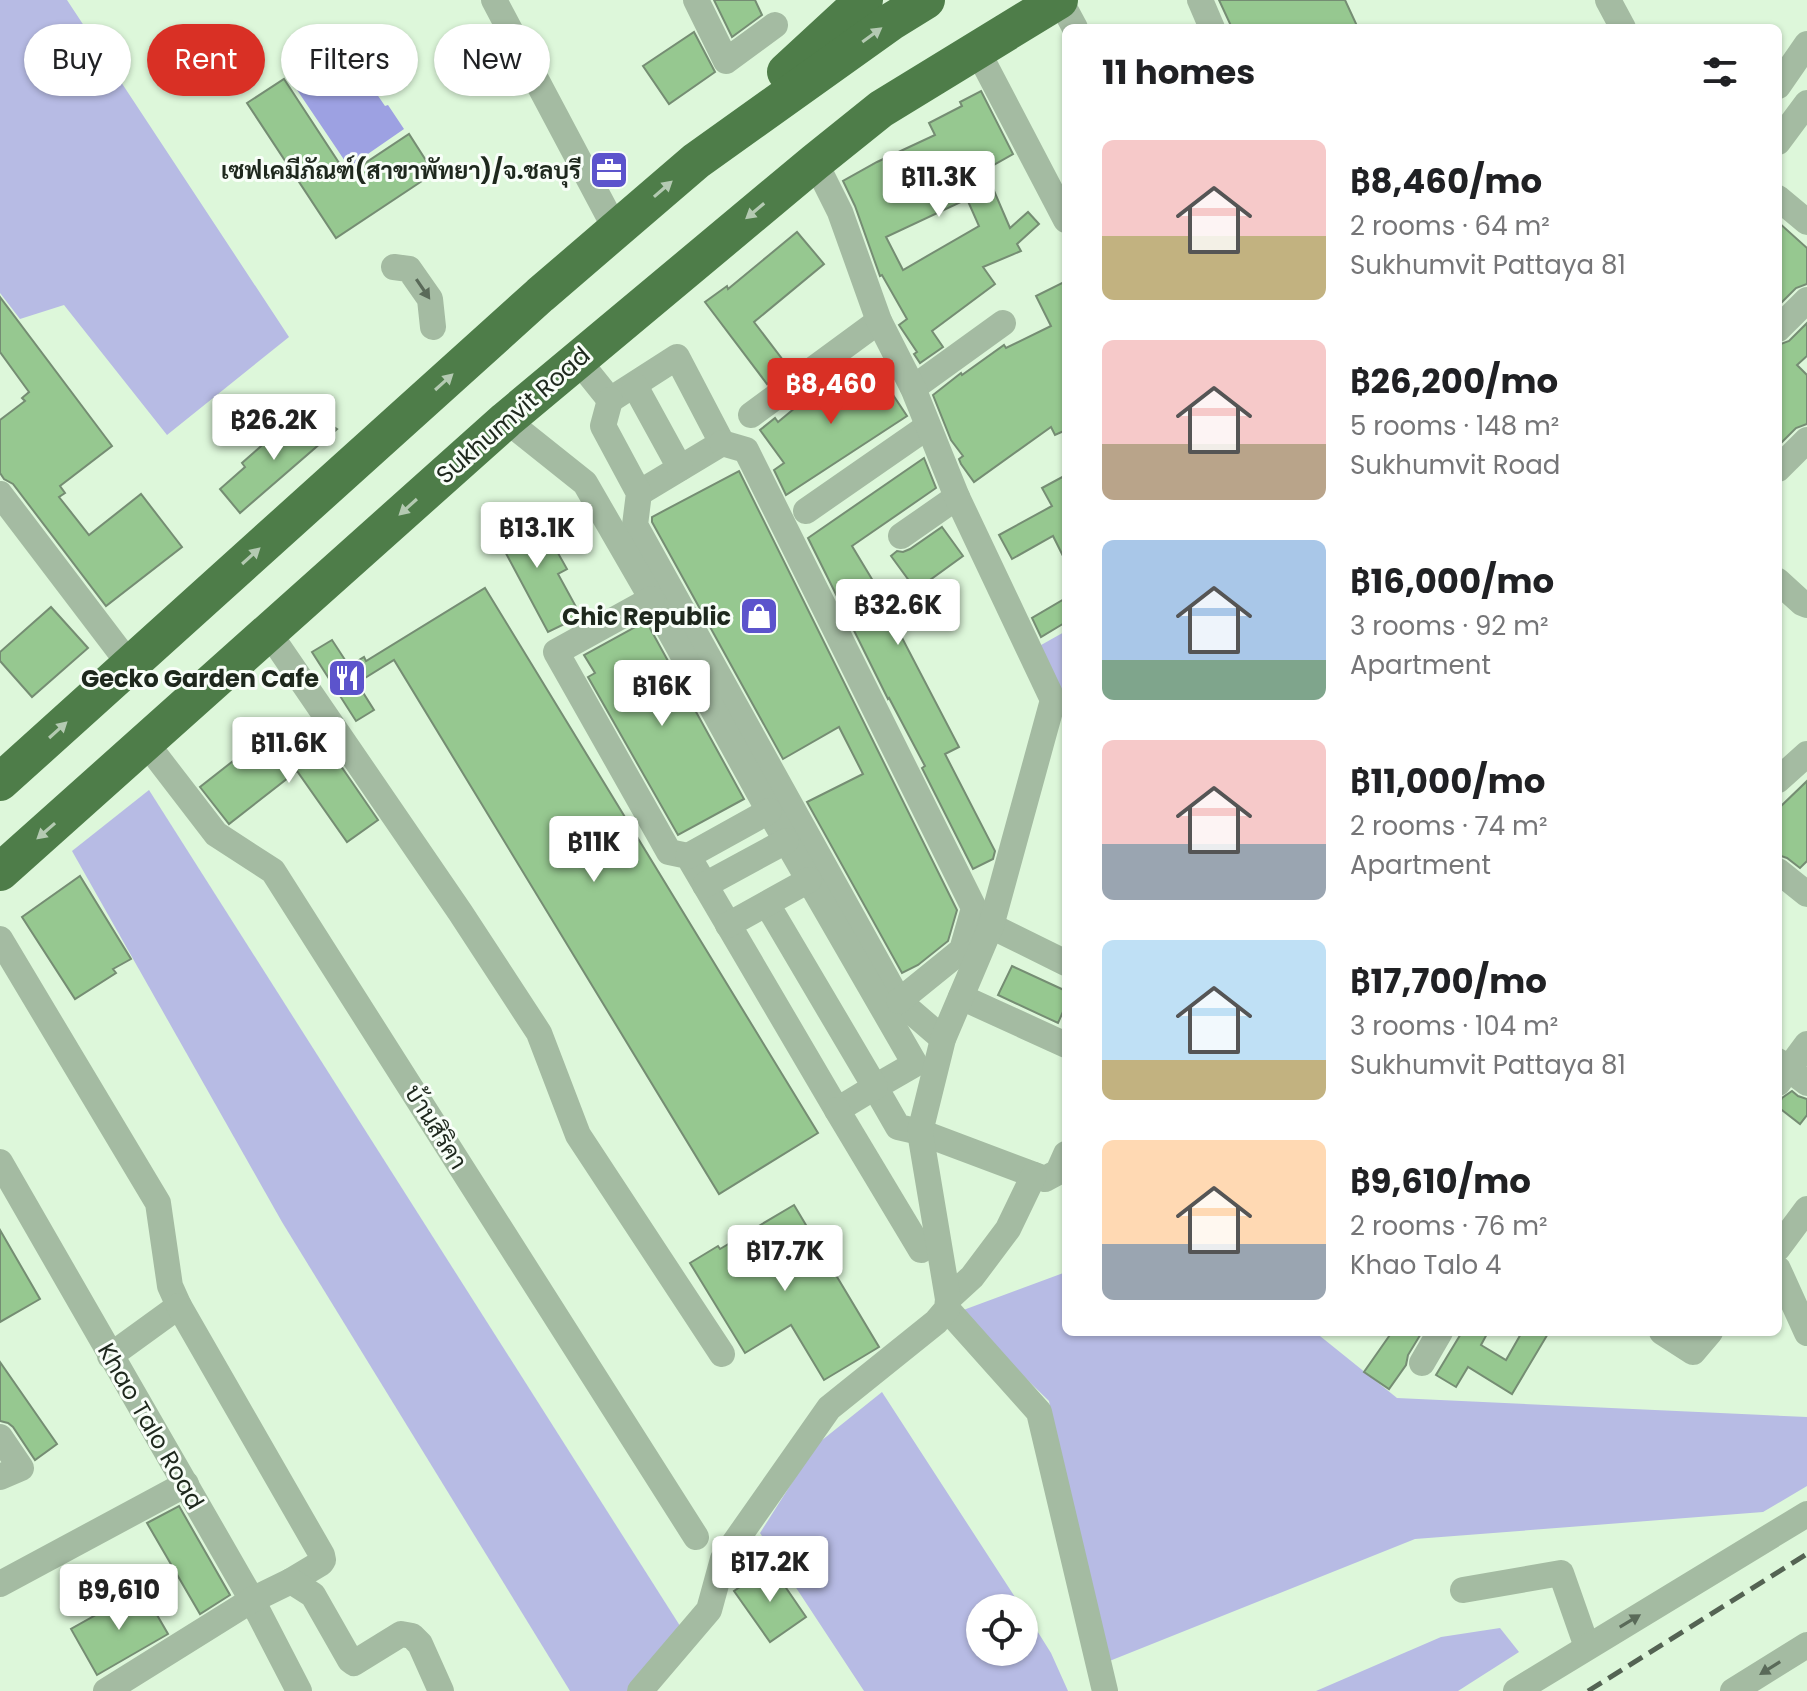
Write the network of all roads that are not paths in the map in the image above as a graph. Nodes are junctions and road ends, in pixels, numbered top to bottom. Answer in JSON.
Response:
{"nodes":[{"id":1,"x":494,"y":0,"type":"edge"},
{"id":2,"x":696,"y":0,"type":"edge"},
{"id":3,"x":864,"y":0,"type":"edge"},
{"id":4,"x":926,"y":0,"type":"edge"},
{"id":5,"x":1060,"y":0,"type":"edge"},
{"id":6,"x":1200,"y":0,"type":"edge"},
{"id":7,"x":1608,"y":0,"type":"edge"},
{"id":8,"x":1073,"y":24,"type":"edge"},
{"id":9,"x":1210,"y":24,"type":"edge"},
{"id":10,"x":1621,"y":24,"type":"edge"},
{"id":11,"x":775,"y":25,"type":"dead end"},
{"id":12,"x":1807,"y":44,"type":"edge"},
{"id":13,"x":977,"y":50,"type":"junction"},
{"id":14,"x":1782,"y":80,"type":"edge"},
{"id":15,"x":1807,"y":103,"type":"edge"},
{"id":16,"x":1782,"y":137,"type":"edge"},
{"id":17,"x":696,"y":161,"type":"junction"},
{"id":18,"x":815,"y":162,"type":"junction"},
{"id":19,"x":1782,"y":201,"type":"edge"},
{"id":20,"x":1062,"y":212,"type":"edge"},
{"id":21,"x":1807,"y":222,"type":"edge"},
{"id":22,"x":616,"y":230,"type":"junction"},
{"id":23,"x":394,"y":267,"type":"dead end"},
{"id":24,"x":1807,"y":300,"type":"edge"},
{"id":25,"x":879,"y":321,"type":"junction"},
{"id":26,"x":1003,"y":323,"type":"dead end"},
{"id":27,"x":1782,"y":325,"type":"edge"},
{"id":28,"x":433,"y":327,"type":"dead end"},
{"id":29,"x":577,"y":359,"type":"junction"},
{"id":30,"x":635,"y":386,"type":"junction"},
{"id":31,"x":913,"y":388,"type":"junction"},
{"id":32,"x":610,"y":400,"type":"junction"},
{"id":33,"x":751,"y":415,"type":"dead end"},
{"id":34,"x":506,"y":420,"type":"junction"},
{"id":35,"x":927,"y":427,"type":"junction"},
{"id":36,"x":1807,"y":440,"type":"edge"},
{"id":37,"x":722,"y":443,"type":"junction"},
{"id":38,"x":1782,"y":465,"type":"edge"},
{"id":39,"x":680,"y":468,"type":"junction"},
{"id":40,"x":639,"y":493,"type":"junction"},
{"id":41,"x":0,"y":494,"type":"edge"},
{"id":42,"x":957,"y":497,"type":"junction"},
{"id":43,"x":806,"y":511,"type":"dead end"},
{"id":44,"x":901,"y":536,"type":"dead end"},
{"id":45,"x":1782,"y":585,"type":"edge"},
{"id":46,"x":652,"y":599,"type":"junction"},
{"id":47,"x":1807,"y":605,"type":"edge"},
{"id":48,"x":269,"y":633,"type":"junction"},
{"id":49,"x":130,"y":665,"type":"junction"},
{"id":50,"x":146,"y":743,"type":"junction"},
{"id":51,"x":1807,"y":754,"type":"edge"},
{"id":52,"x":1782,"y":776,"type":"edge"},
{"id":53,"x":0,"y":782,"type":"edge"},
{"id":54,"x":769,"y":811,"type":"junction"},
{"id":55,"x":786,"y":841,"type":"junction"},
{"id":56,"x":688,"y":856,"type":"junction"},
{"id":57,"x":0,"y":872,"type":"edge"},
{"id":58,"x":1782,"y":874,"type":"edge"},
{"id":59,"x":809,"y":880,"type":"junction"},
{"id":60,"x":705,"y":885,"type":"junction"},
{"id":61,"x":1807,"y":894,"type":"edge"},
{"id":62,"x":767,"y":904,"type":"junction"},
{"id":63,"x":728,"y":925,"type":"junction"},
{"id":64,"x":991,"y":926,"type":"junction"},
{"id":65,"x":0,"y":939,"type":"edge"},
{"id":66,"x":1062,"y":961,"type":"edge"},
{"id":67,"x":961,"y":997,"type":"junction"},
{"id":68,"x":899,"y":1001,"type":"junction"},
{"id":69,"x":943,"y":1039,"type":"junction"},
{"id":70,"x":1062,"y":1043,"type":"edge"},
{"id":71,"x":1807,"y":1044,"type":"edge"},
{"id":72,"x":1788,"y":1074,"type":"edge"},
{"id":73,"x":875,"y":1087,"type":"junction"},
{"id":74,"x":837,"y":1110,"type":"junction"},
{"id":75,"x":920,"y":1132,"type":"junction"},
{"id":76,"x":0,"y":1162,"type":"edge"},
{"id":77,"x":1062,"y":1163,"type":"edge"},
{"id":78,"x":1034,"y":1175,"type":"junction"},
{"id":79,"x":8,"y":1195,"type":"edge"},
{"id":80,"x":1807,"y":1209,"type":"edge"},
{"id":81,"x":1782,"y":1243,"type":"edge"},
{"id":82,"x":921,"y":1250,"type":"dead end"},
{"id":83,"x":1782,"y":1278,"type":"edge"},
{"id":84,"x":948,"y":1304,"type":"junction"},
{"id":85,"x":179,"y":1306,"type":"junction"},
{"id":86,"x":1807,"y":1333,"type":"edge"},
{"id":87,"x":1438,"y":1336,"type":"edge"},
{"id":88,"x":1668,"y":1336,"type":"edge"},
{"id":89,"x":1707,"y":1336,"type":"edge"},
{"id":90,"x":722,"y":1354,"type":"dead end"},
{"id":91,"x":110,"y":1356,"type":"junction"},
{"id":92,"x":1422,"y":1363,"type":"dead end"},
{"id":93,"x":0,"y":1437,"type":"edge"},
{"id":94,"x":0,"y":1477,"type":"edge"},
{"id":95,"x":186,"y":1484,"type":"junction"},
{"id":96,"x":1807,"y":1514,"type":"edge"},
{"id":97,"x":696,"y":1537,"type":"dead end"},
{"id":98,"x":291,"y":1581,"type":"junction"},
{"id":99,"x":0,"y":1584,"type":"edge"},
{"id":100,"x":1463,"y":1590,"type":"dead end"},
{"id":101,"x":252,"y":1600,"type":"junction"},
{"id":102,"x":1807,"y":1645,"type":"edge"},
{"id":103,"x":1587,"y":1647,"type":"junction"},
{"id":104,"x":106,"y":1691,"type":"edge"},
{"id":105,"x":299,"y":1691,"type":"edge"},
{"id":106,"x":441,"y":1691,"type":"edge"},
{"id":107,"x":640,"y":1691,"type":"edge"},
{"id":108,"x":1105,"y":1691,"type":"edge"},
{"id":109,"x":1516,"y":1691,"type":"edge"},
{"id":110,"x":1733,"y":1691,"type":"edge"}],
"edges":[{"from":1,"to":22,"type":"street"},
{"from":2,"to":11,"type":"street"},
{"from":3,"to":17,"type":"highway"},
{"from":17,"to":4,"type":"highway","one_way":true},
{"from":5,"to":8,"type":"street"},
{"from":5,"to":13,"type":"highway","name":"Sukhumvit Road"},
{"from":6,"to":9,"type":"street"},
{"from":7,"to":10,"type":"street"},
{"from":12,"to":14,"type":"street"},
{"from":13,"to":18,"type":"highway","name":"Sukhumvit Road"},
{"from":13,"to":20,"type":"street"},
{"from":15,"to":16,"type":"street"},
{"from":22,"to":17,"type":"highway","one_way":true},
{"from":18,"to":25,"type":"street"},
{"from":18,"to":29,"type":"highway","name":"Sukhumvit Road","one_way":true},
{"from":19,"to":21,"type":"street"},
{"from":49,"to":22,"type":"highway","one_way":true},
{"from":23,"to":28,"type":"street","one_way":true},
{"from":24,"to":27,"type":"street"},
{"from":25,"to":31,"type":"street"},
{"from":25,"to":33,"type":"street"},
{"from":26,"to":31,"type":"street"},
{"from":29,"to":32,"type":"street"},
{"from":29,"to":34,"type":"highway","name":"Sukhumvit Road"},
{"from":30,"to":32,"type":"street"},
{"from":30,"to":37,"type":"street"},
{"from":30,"to":39,"type":"street"},
{"from":31,"to":35,"type":"street"},
{"from":32,"to":40,"type":"street"},
{"from":34,"to":46,"type":"street"},
{"from":34,"to":48,"type":"highway","name":"Sukhumvit Road","one_way":true},
{"from":35,"to":42,"type":"street"},
{"from":35,"to":43,"type":"street"},
{"from":36,"to":38,"type":"street"},
{"from":37,"to":39,"type":"street"},
{"from":37,"to":68,"type":"street"},
{"from":39,"to":40,"type":"street"},
{"from":40,"to":68,"type":"street"},
{"from":41,"to":49,"type":"street"},
{"from":42,"to":44,"type":"street"},
{"from":42,"to":64,"type":"street"},
{"from":45,"to":47,"type":"street"},
{"from":46,"to":54,"type":"street"},
{"from":46,"to":56,"type":"street"},
{"from":48,"to":50,"type":"highway","name":"Sukhumvit Road"},
{"from":48,"to":90,"type":"street"},
{"from":53,"to":49,"type":"highway","one_way":true},
{"from":50,"to":57,"type":"highway","name":"Sukhumvit Road","one_way":true},
{"from":50,"to":97,"type":"street","name":"บ้านสิริคา"},
{"from":51,"to":52,"type":"street"},
{"from":54,"to":55,"type":"street"},
{"from":54,"to":56,"type":"street"},
{"from":55,"to":59,"type":"street"},
{"from":55,"to":60,"type":"street"},
{"from":56,"to":60,"type":"street"},
{"from":58,"to":61,"type":"street"},
{"from":59,"to":62,"type":"street"},
{"from":59,"to":73,"type":"street"},
{"from":60,"to":63,"type":"street"},
{"from":62,"to":63,"type":"street"},
{"from":62,"to":73,"type":"street"},
{"from":63,"to":74,"type":"street"},
{"from":64,"to":66,"type":"street"},
{"from":64,"to":67,"type":"street"},
{"from":65,"to":85,"type":"street"},
{"from":67,"to":69,"type":"street"},
{"from":67,"to":70,"type":"street"},
{"from":68,"to":69,"type":"street"},
{"from":69,"to":75,"type":"street"},
{"from":71,"to":72,"type":"street"},
{"from":73,"to":74,"type":"street"},
{"from":73,"to":75,"type":"street"},
{"from":74,"to":82,"type":"street"},
{"from":75,"to":78,"type":"street"},
{"from":75,"to":84,"type":"street"},
{"from":76,"to":79,"type":"street","name":"Khao Talo Road"},
{"from":77,"to":78,"type":"street"},
{"from":78,"to":84,"type":"street"},
{"from":79,"to":91,"type":"street","name":"Khao Talo Road"},
{"from":80,"to":81,"type":"street"},
{"from":83,"to":86,"type":"street"},
{"from":84,"to":107,"type":"street"},
{"from":84,"to":108,"type":"street"},
{"from":85,"to":91,"type":"street"},
{"from":85,"to":98,"type":"street"},
{"from":87,"to":92,"type":"street"},
{"from":88,"to":89,"type":"street"},
{"from":91,"to":95,"type":"street","name":"Khao Talo Road"},
{"from":93,"to":94,"type":"street"},
{"from":95,"to":99,"type":"street"},
{"from":95,"to":101,"type":"street","name":"Khao Talo Road"},
{"from":103,"to":96,"type":"street","one_way":true},
{"from":98,"to":101,"type":"street"},
{"from":98,"to":106,"type":"street"},
{"from":100,"to":103,"type":"street"},
{"from":101,"to":104,"type":"street"},
{"from":101,"to":105,"type":"street","name":"Khao Talo Road"},
{"from":102,"to":110,"type":"street","one_way":true},
{"from":103,"to":109,"type":"street"}]}
